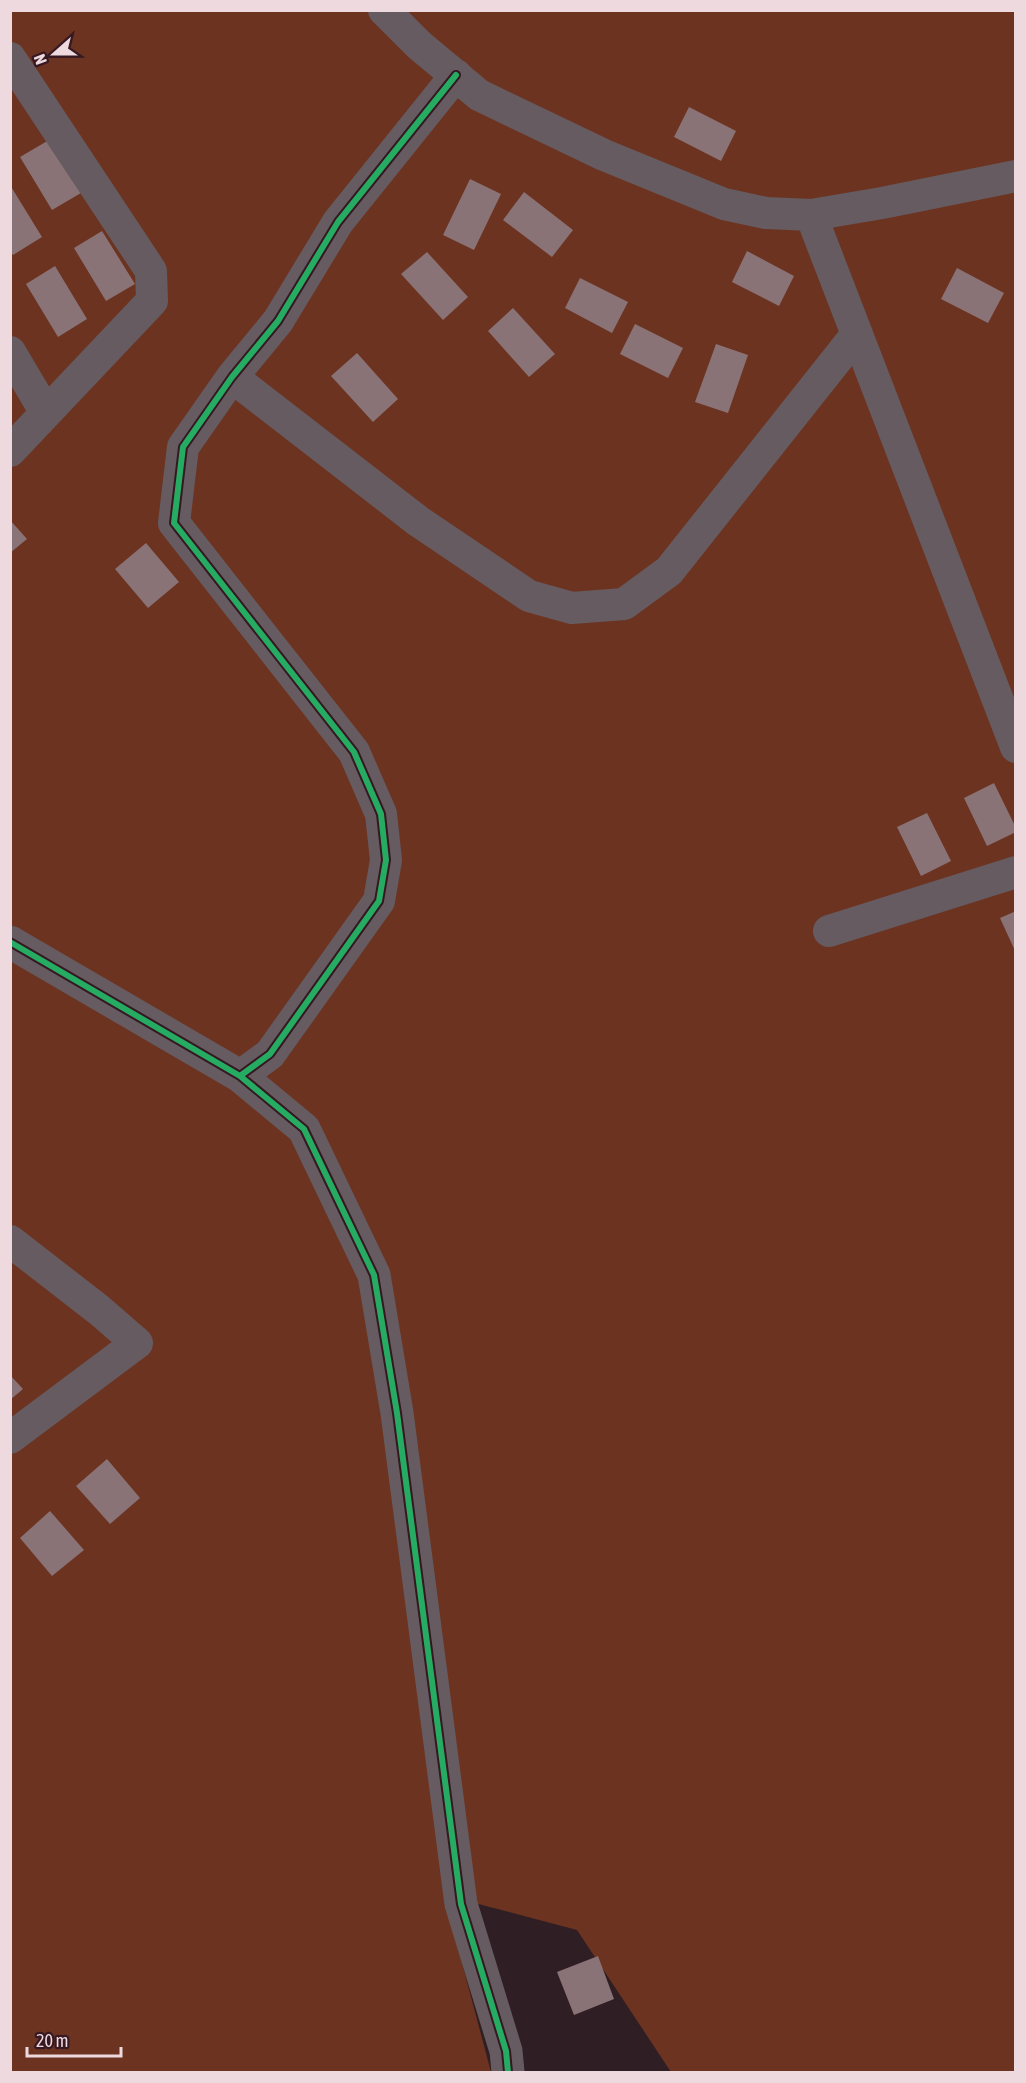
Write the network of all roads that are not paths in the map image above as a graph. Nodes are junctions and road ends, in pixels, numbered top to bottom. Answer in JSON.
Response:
{"nodes":[{"id":1,"x":384,"y":10,"type":"edge"},
{"id":2,"x":10,"y":58,"type":"edge"},
{"id":3,"x":456,"y":75,"type":"junction"},
{"id":4,"x":1016,"y":176,"type":"edge"},
{"id":5,"x":811,"y":215,"type":"junction"},
{"id":6,"x":857,"y":334,"type":"junction"},
{"id":7,"x":10,"y":352,"type":"edge"},
{"id":8,"x":232,"y":377,"type":"junction"},
{"id":9,"x":46,"y":413,"type":"junction"},
{"id":10,"x":10,"y":451,"type":"edge"},
{"id":11,"x":1016,"y":747,"type":"edge"},
{"id":12,"x":1016,"y":872,"type":"edge"},
{"id":13,"x":829,"y":931,"type":"dead end"},
{"id":14,"x":10,"y":942,"type":"edge"},
{"id":15,"x":240,"y":1076,"type":"junction"},
{"id":16,"x":10,"y":1241,"type":"edge"},
{"id":17,"x":10,"y":1438,"type":"edge"},
{"id":18,"x":508,"y":2073,"type":"edge"}],
"edges":[{"from":1,"to":3,"type":"street"},
{"from":2,"to":9,"type":"street"},
{"from":3,"to":5,"type":"street"},
{"from":3,"to":8,"type":"street"},
{"from":4,"to":5,"type":"street"},
{"from":5,"to":6,"type":"street"},
{"from":6,"to":8,"type":"street"},
{"from":6,"to":11,"type":"street"},
{"from":7,"to":9,"type":"street"},
{"from":8,"to":15,"type":"street"},
{"from":9,"to":10,"type":"street"},
{"from":12,"to":13,"type":"street"},
{"from":14,"to":15,"type":"street"},
{"from":15,"to":18,"type":"street"},
{"from":16,"to":17,"type":"street"}]}
